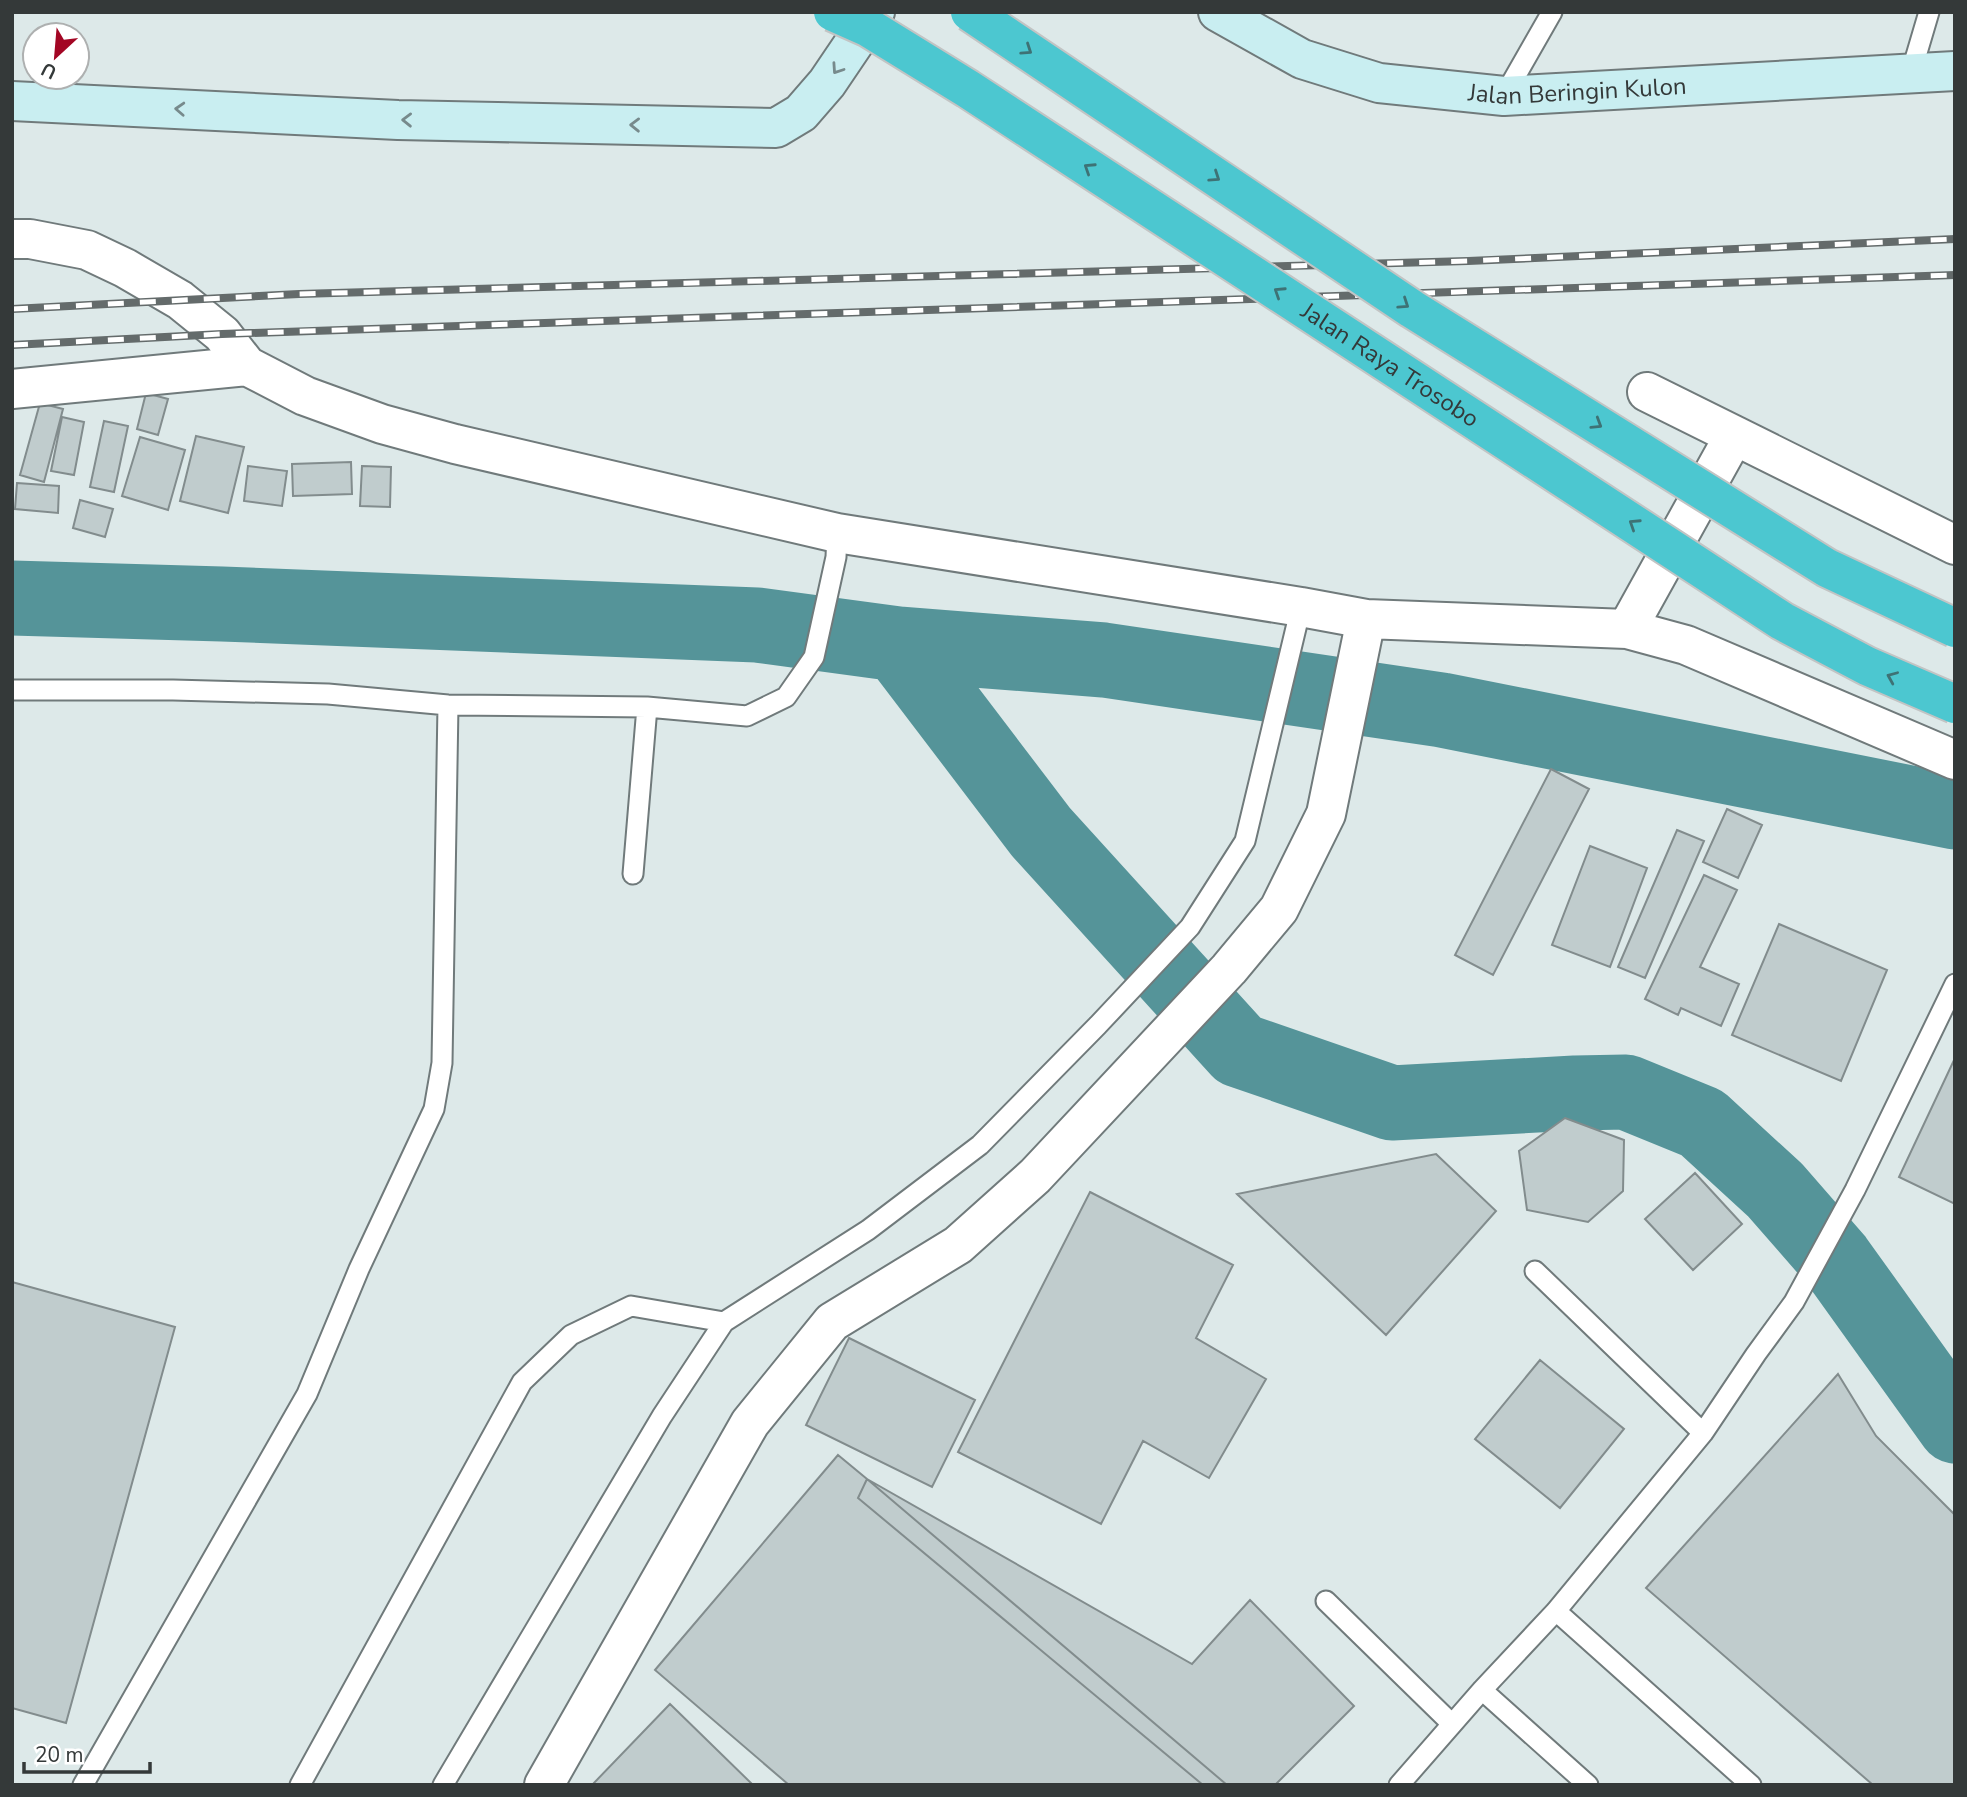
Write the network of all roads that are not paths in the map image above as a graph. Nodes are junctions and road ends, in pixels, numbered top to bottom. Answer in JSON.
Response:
{"nodes":[{"id":1,"x":833,"y":12,"type":"edge"},
{"id":2,"x":875,"y":12,"type":"edge"},
{"id":3,"x":970,"y":12,"type":"edge"},
{"id":4,"x":1218,"y":12,"type":"edge"},
{"id":5,"x":1552,"y":12,"type":"edge"},
{"id":6,"x":1929,"y":12,"type":"edge"},
{"id":7,"x":1955,"y":71,"type":"edge"},
{"id":8,"x":1911,"y":73,"type":"junction"},
{"id":9,"x":1504,"y":96,"type":"junction"},
{"id":10,"x":12,"y":101,"type":"edge"},
{"id":11,"x":12,"y":239,"type":"edge"},
{"id":12,"x":247,"y":366,"type":"junction"},
{"id":13,"x":12,"y":389,"type":"edge"},
{"id":14,"x":1647,"y":392,"type":"dead end"},
{"id":15,"x":1734,"y":436,"type":"junction"},
{"id":16,"x":836,"y":545,"type":"junction"},
{"id":17,"x":1955,"y":545,"type":"edge"},
{"id":18,"x":1300,"y":607,"type":"junction"},
{"id":19,"x":1366,"y":619,"type":"junction"},
{"id":20,"x":1955,"y":628,"type":"edge"},
{"id":21,"x":1627,"y":629,"type":"junction"},
{"id":22,"x":12,"y":690,"type":"edge"},
{"id":23,"x":1955,"y":704,"type":"edge"},
{"id":24,"x":448,"y":705,"type":"junction"},
{"id":25,"x":647,"y":707,"type":"junction"},
{"id":26,"x":1955,"y":760,"type":"edge"},
{"id":27,"x":633,"y":874,"type":"dead end"},
{"id":28,"x":1955,"y":984,"type":"edge"},
{"id":29,"x":1535,"y":1272,"type":"dead end"},
{"id":30,"x":724,"y":1322,"type":"junction"},
{"id":31,"x":1703,"y":1433,"type":"junction"},
{"id":32,"x":1326,"y":1601,"type":"dead end"},
{"id":33,"x":1556,"y":1611,"type":"junction"},
{"id":34,"x":1482,"y":1690,"type":"junction"},
{"id":35,"x":1452,"y":1724,"type":"junction"},
{"id":36,"x":83,"y":1785,"type":"edge"},
{"id":37,"x":300,"y":1785,"type":"edge"},
{"id":38,"x":443,"y":1785,"type":"edge"},
{"id":39,"x":544,"y":1785,"type":"edge"},
{"id":40,"x":1399,"y":1785,"type":"edge"},
{"id":41,"x":1588,"y":1785,"type":"edge"},
{"id":42,"x":1751,"y":1785,"type":"edge"}],
"edges":[{"from":23,"to":1,"type":"highway","name":"Jalan Raya Trosobo","one_way":true,"bridge":true},
{"from":2,"to":10,"type":"street","one_way":true},
{"from":3,"to":20,"type":"highway","one_way":true,"bridge":true},
{"from":4,"to":9,"type":"street","name":"Jalan Beringin Kulon"},
{"from":5,"to":9,"type":"lane"},
{"from":6,"to":8,"type":"lane"},
{"from":7,"to":8,"type":"street","name":"Jalan Beringin Kulon"},
{"from":8,"to":9,"type":"street","name":"Jalan Beringin Kulon"},
{"from":11,"to":12,"type":"street"},
{"from":12,"to":13,"type":"street"},
{"from":12,"to":16,"type":"street"},
{"from":14,"to":15,"type":"street"},
{"from":15,"to":17,"type":"street"},
{"from":15,"to":21,"type":"street"},
{"from":16,"to":18,"type":"street"},
{"from":16,"to":25,"type":"lane"},
{"from":18,"to":19,"type":"street"},
{"from":18,"to":30,"type":"lane"},
{"from":19,"to":21,"type":"street"},
{"from":19,"to":39,"type":"street"},
{"from":21,"to":26,"type":"street"},
{"from":22,"to":24,"type":"lane"},
{"from":24,"to":25,"type":"lane"},
{"from":24,"to":36,"type":"lane"},
{"from":25,"to":27,"type":"lane"},
{"from":28,"to":31,"type":"lane"},
{"from":29,"to":31,"type":"lane"},
{"from":30,"to":37,"type":"lane"},
{"from":30,"to":38,"type":"lane"},
{"from":31,"to":33,"type":"lane"},
{"from":32,"to":35,"type":"lane"},
{"from":33,"to":34,"type":"lane"},
{"from":33,"to":42,"type":"lane"},
{"from":34,"to":35,"type":"lane"},
{"from":34,"to":41,"type":"lane"},
{"from":35,"to":40,"type":"lane"}]}
